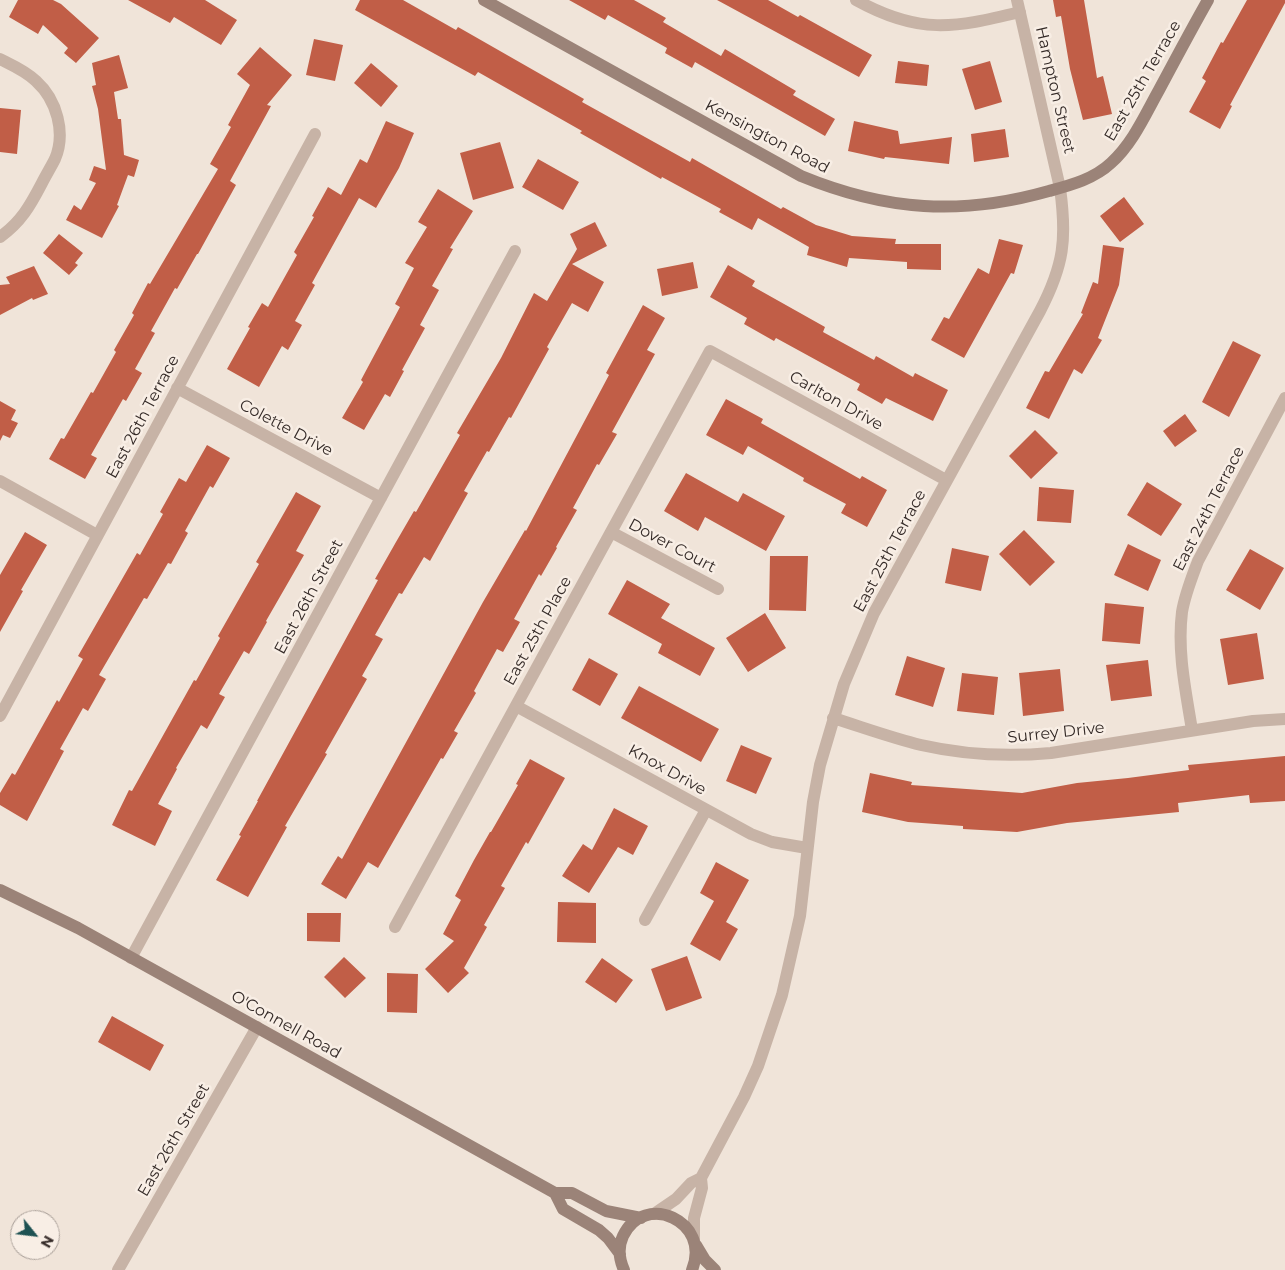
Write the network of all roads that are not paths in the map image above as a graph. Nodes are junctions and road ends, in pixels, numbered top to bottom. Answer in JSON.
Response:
{"nodes":[{"id":1,"x":484,"y":0,"type":"edge"},
{"id":2,"x":856,"y":0,"type":"edge"},
{"id":3,"x":1208,"y":0,"type":"edge"},
{"id":4,"x":1018,"y":6,"type":"edge"},
{"id":5,"x":0,"y":59,"type":"edge"},
{"id":6,"x":315,"y":134,"type":"dead end"},
{"id":7,"x":1060,"y":188,"type":"junction"},
{"id":8,"x":0,"y":237,"type":"edge"},
{"id":9,"x":515,"y":251,"type":"dead end"},
{"id":10,"x":710,"y":351,"type":"joint"},
{"id":11,"x":177,"y":388,"type":"junction"},
{"id":12,"x":1285,"y":398,"type":"edge"},
{"id":13,"x":946,"y":480,"type":"junction"},
{"id":14,"x":0,"y":482,"type":"edge"},
{"id":15,"x":381,"y":498,"type":"junction"},
{"id":16,"x":611,"y":532,"type":"junction"},
{"id":17,"x":97,"y":535,"type":"junction"},
{"id":18,"x":718,"y":589,"type":"dead end"},
{"id":19,"x":516,"y":706,"type":"junction"},
{"id":20,"x":0,"y":716,"type":"edge"},
{"id":21,"x":833,"y":718,"type":"junction"},
{"id":22,"x":1285,"y":719,"type":"edge"},
{"id":23,"x":1192,"y":730,"type":"junction"},
{"id":24,"x":706,"y":810,"type":"junction"},
{"id":25,"x":808,"y":848,"type":"junction"},
{"id":26,"x":0,"y":890,"type":"edge"},
{"id":27,"x":645,"y":920,"type":"dead end"},
{"id":28,"x":395,"y":927,"type":"dead end"},
{"id":29,"x":131,"y":958,"type":"junction"},
{"id":30,"x":257,"y":1027,"type":"junction"},
{"id":31,"x":701,"y":1178,"type":"junction"},
{"id":32,"x":555,"y":1193,"type":"junction"},
{"id":33,"x":647,"y":1216,"type":"junction"},
{"id":34,"x":695,"y":1242,"type":"junction"},
{"id":35,"x":620,"y":1254,"type":"junction"},
{"id":36,"x":623,"y":1269,"type":"edge"},
{"id":37,"x":118,"y":1270,"type":"edge"},
{"id":38,"x":692,"y":1270,"type":"edge"},
{"id":39,"x":715,"y":1270,"type":"edge"}],
"edges":[{"from":1,"to":7,"type":"street","name":"Kensington Road"},
{"from":2,"to":4,"type":"street"},
{"from":3,"to":7,"type":"street","name":"East 25th Terrace"},
{"from":4,"to":7,"type":"street","name":"Hampton Street"},
{"from":5,"to":8,"type":"street"},
{"from":6,"to":11,"type":"street","name":"East 26th Terrace"},
{"from":7,"to":13,"type":"street","name":"East 25th Terrace"},
{"from":9,"to":15,"type":"street","name":"East 26th Street"},
{"from":10,"to":13,"type":"street","name":"Carlton Drive"},
{"from":10,"to":16,"type":"street","name":"East 25th Place"},
{"from":11,"to":15,"type":"street","name":"Colette Drive"},
{"from":11,"to":17,"type":"street","name":"East 26th Terrace"},
{"from":12,"to":23,"type":"street","name":"East 24th Terrace"},
{"from":13,"to":21,"type":"street","name":"East 25th Terrace"},
{"from":14,"to":17,"type":"street"},
{"from":15,"to":29,"type":"street","name":"East 26th Street"},
{"from":16,"to":18,"type":"street","name":"Dover Court"},
{"from":16,"to":19,"type":"street","name":"East 25th Place"},
{"from":17,"to":20,"type":"street","name":"East 26th Terrace"},
{"from":19,"to":24,"type":"street","name":"Knox Drive"},
{"from":19,"to":28,"type":"street","name":"East 25th Place"},
{"from":21,"to":23,"type":"street","name":"Surrey Drive"},
{"from":21,"to":25,"type":"street","name":"East 25th Terrace"},
{"from":22,"to":23,"type":"street","name":"Surrey Drive"},
{"from":24,"to":25,"type":"street","name":"Knox Drive"},
{"from":24,"to":27,"type":"street"},
{"from":25,"to":31,"type":"street","name":"East 25th Terrace"},
{"from":26,"to":29,"type":"street","name":"O'Connell Road"},
{"from":29,"to":30,"type":"street","name":"O'Connell Road"},
{"from":30,"to":32,"type":"street","name":"O'Connell Road"},
{"from":30,"to":37,"type":"street","name":"East 26th Street"},
{"from":31,"to":33,"type":"street","name":"East 25th Terrace"},
{"from":31,"to":34,"type":"street","name":"East 25th Terrace"},
{"from":32,"to":33,"type":"street","name":"O'Connell Road"},
{"from":32,"to":35,"type":"street","name":"O'Connell Road"},
{"from":33,"to":34,"type":"street","name":"O'Connell Road"},
{"from":33,"to":35,"type":"street"},
{"from":34,"to":38,"type":"street"},
{"from":34,"to":39,"type":"street"},
{"from":35,"to":36,"type":"street"}]}
